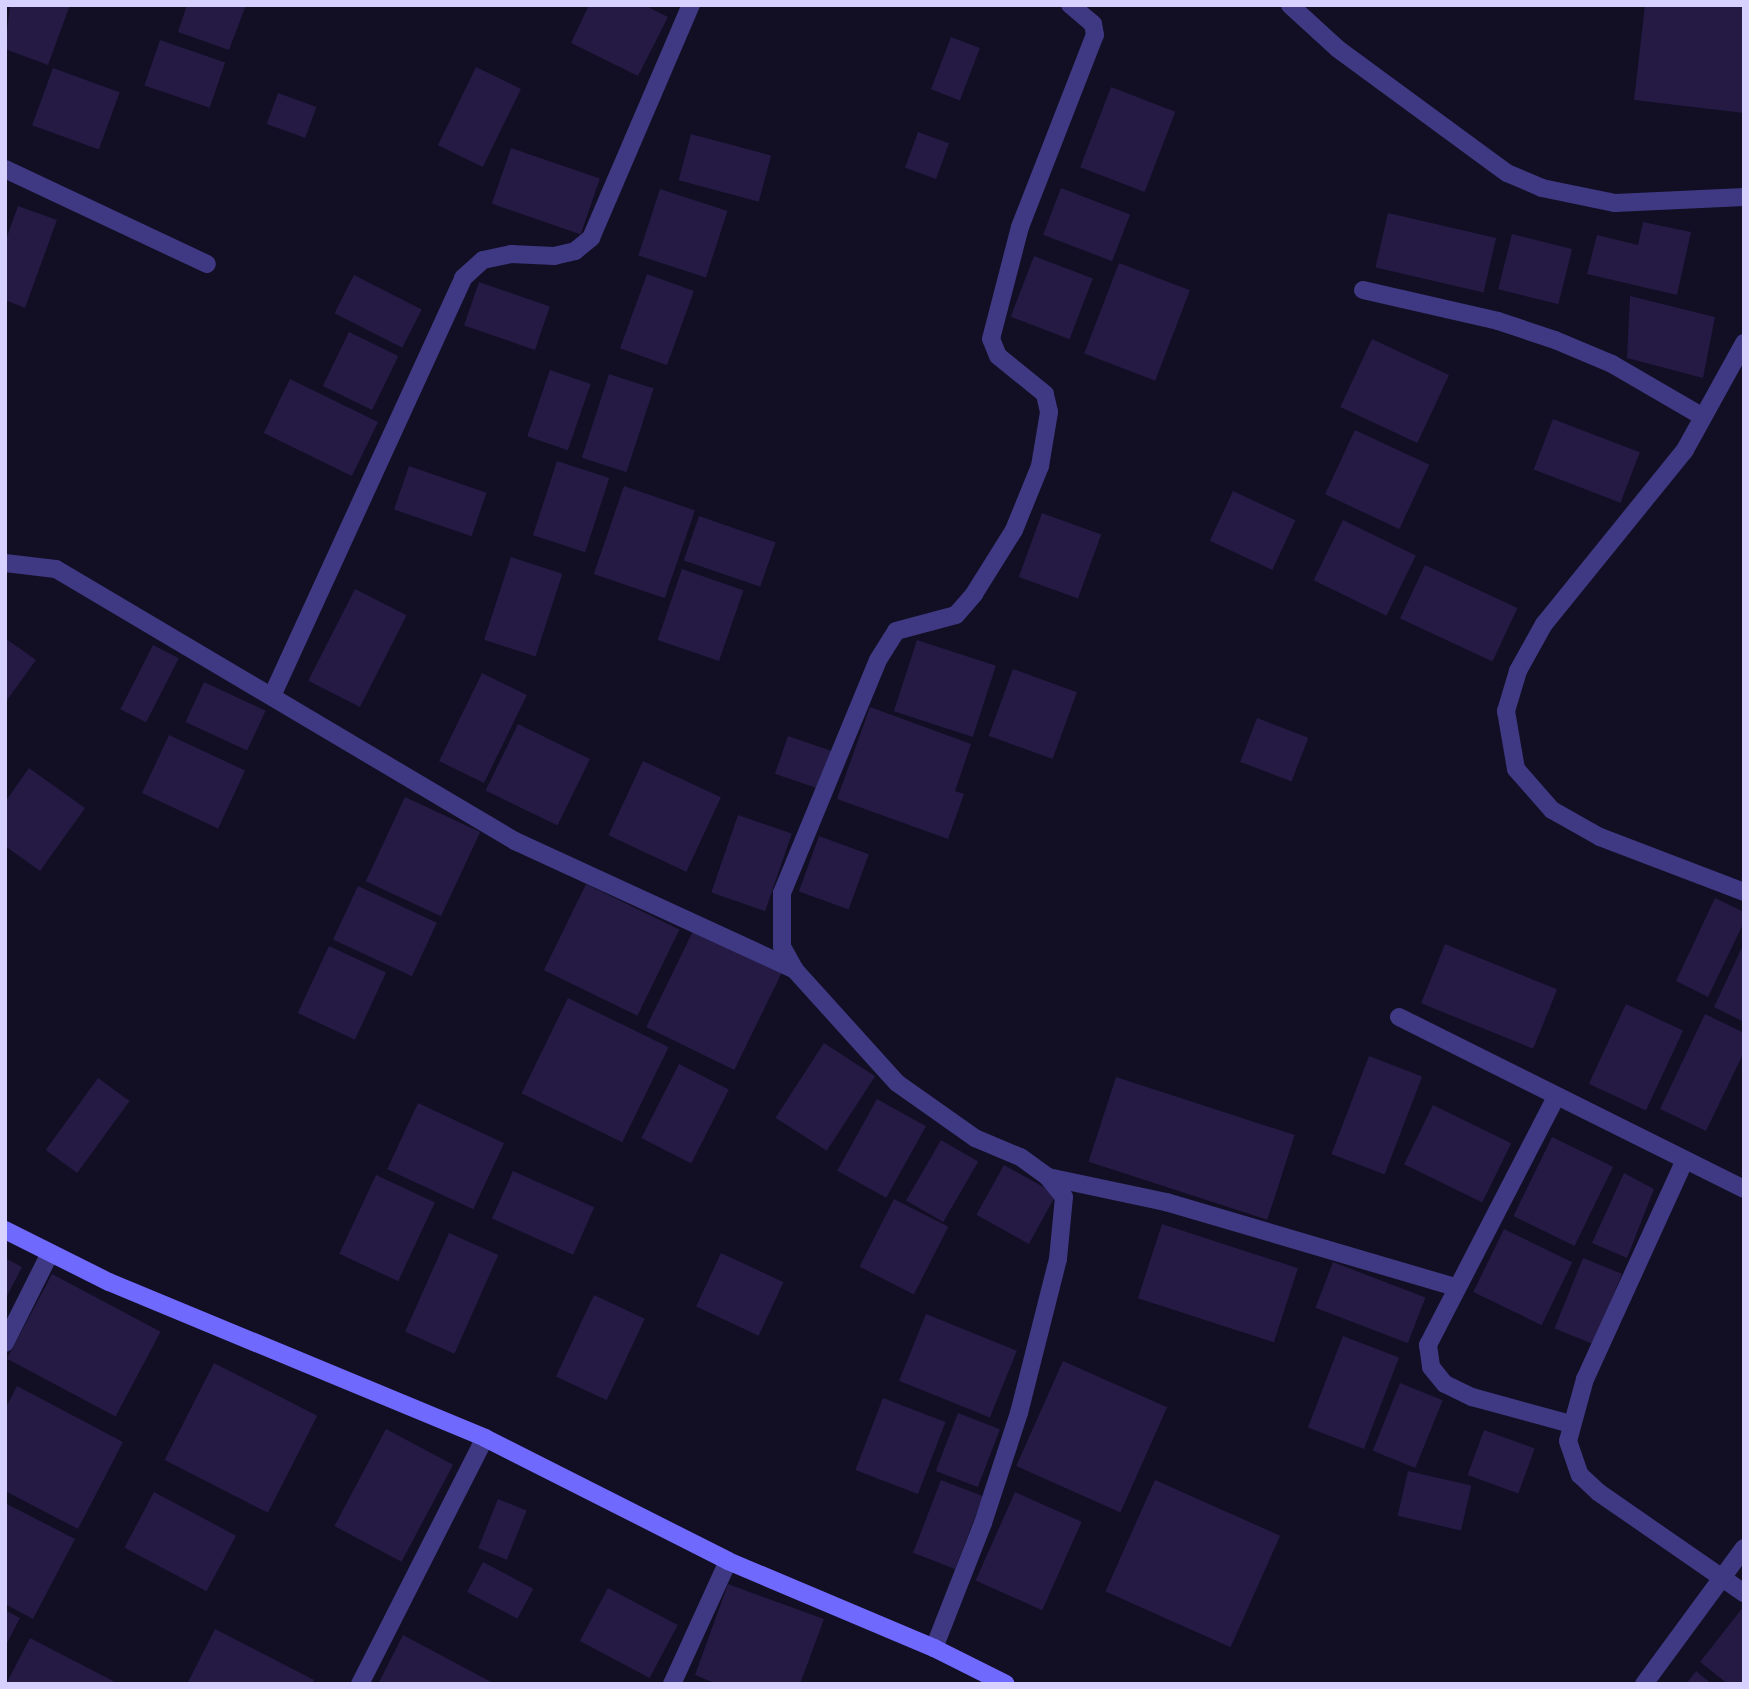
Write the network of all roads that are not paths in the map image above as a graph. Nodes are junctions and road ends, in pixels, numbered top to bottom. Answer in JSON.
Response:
{"nodes":[{"id":1,"x":691,"y":5,"type":"edge"},
{"id":2,"x":1070,"y":5,"type":"edge"},
{"id":3,"x":1290,"y":5,"type":"edge"},
{"id":4,"x":5,"y":169,"type":"edge"},
{"id":5,"x":1744,"y":197,"type":"edge"},
{"id":6,"x":207,"y":264,"type":"dead end"},
{"id":7,"x":1363,"y":290,"type":"dead end"},
{"id":8,"x":1744,"y":343,"type":"edge"},
{"id":9,"x":1703,"y":417,"type":"junction"},
{"id":10,"x":5,"y":564,"type":"edge"},
{"id":11,"x":272,"y":696,"type":"junction"},
{"id":12,"x":1744,"y":892,"type":"edge"},
{"id":13,"x":795,"y":970,"type":"junction"},
{"id":14,"x":1399,"y":1017,"type":"dead end"},
{"id":15,"x":1556,"y":1097,"type":"junction"},
{"id":16,"x":1684,"y":1162,"type":"junction"},
{"id":17,"x":1048,"y":1177,"type":"junction"},
{"id":18,"x":1744,"y":1189,"type":"edge"},
{"id":19,"x":5,"y":1230,"type":"edge"},
{"id":20,"x":50,"y":1253,"type":"junction"},
{"id":21,"x":1455,"y":1287,"type":"junction"},
{"id":22,"x":5,"y":1343,"type":"edge"},
{"id":23,"x":1571,"y":1424,"type":"junction"},
{"id":24,"x":485,"y":1438,"type":"junction"},
{"id":25,"x":1744,"y":1548,"type":"edge"},
{"id":26,"x":728,"y":1561,"type":"junction"},
{"id":27,"x":1724,"y":1579,"type":"junction"},
{"id":28,"x":1744,"y":1593,"type":"edge"},
{"id":29,"x":934,"y":1648,"type":"junction"},
{"id":30,"x":360,"y":1684,"type":"edge"},
{"id":31,"x":672,"y":1684,"type":"edge"},
{"id":32,"x":1006,"y":1684,"type":"edge"},
{"id":33,"x":1644,"y":1684,"type":"edge"}],
"edges":[{"from":1,"to":11,"type":"street"},
{"from":2,"to":13,"type":"street"},
{"from":3,"to":5,"type":"street"},
{"from":4,"to":6,"type":"street"},
{"from":7,"to":9,"type":"street"},
{"from":8,"to":9,"type":"street"},
{"from":9,"to":12,"type":"street"},
{"from":10,"to":11,"type":"street"},
{"from":11,"to":13,"type":"street"},
{"from":13,"to":17,"type":"street"},
{"from":14,"to":15,"type":"street"},
{"from":15,"to":16,"type":"street"},
{"from":15,"to":21,"type":"street"},
{"from":16,"to":18,"type":"street"},
{"from":16,"to":23,"type":"street"},
{"from":17,"to":21,"type":"street"},
{"from":17,"to":29,"type":"street"},
{"from":19,"to":20,"type":"main road"},
{"from":20,"to":22,"type":"street"},
{"from":20,"to":24,"type":"main road"},
{"from":21,"to":23,"type":"street"},
{"from":23,"to":27,"type":"street"},
{"from":24,"to":26,"type":"main road"},
{"from":24,"to":30,"type":"street"},
{"from":25,"to":27,"type":"street"},
{"from":26,"to":29,"type":"main road"},
{"from":26,"to":31,"type":"street"},
{"from":27,"to":28,"type":"street"},
{"from":27,"to":33,"type":"street"},
{"from":29,"to":32,"type":"main road"}]}
